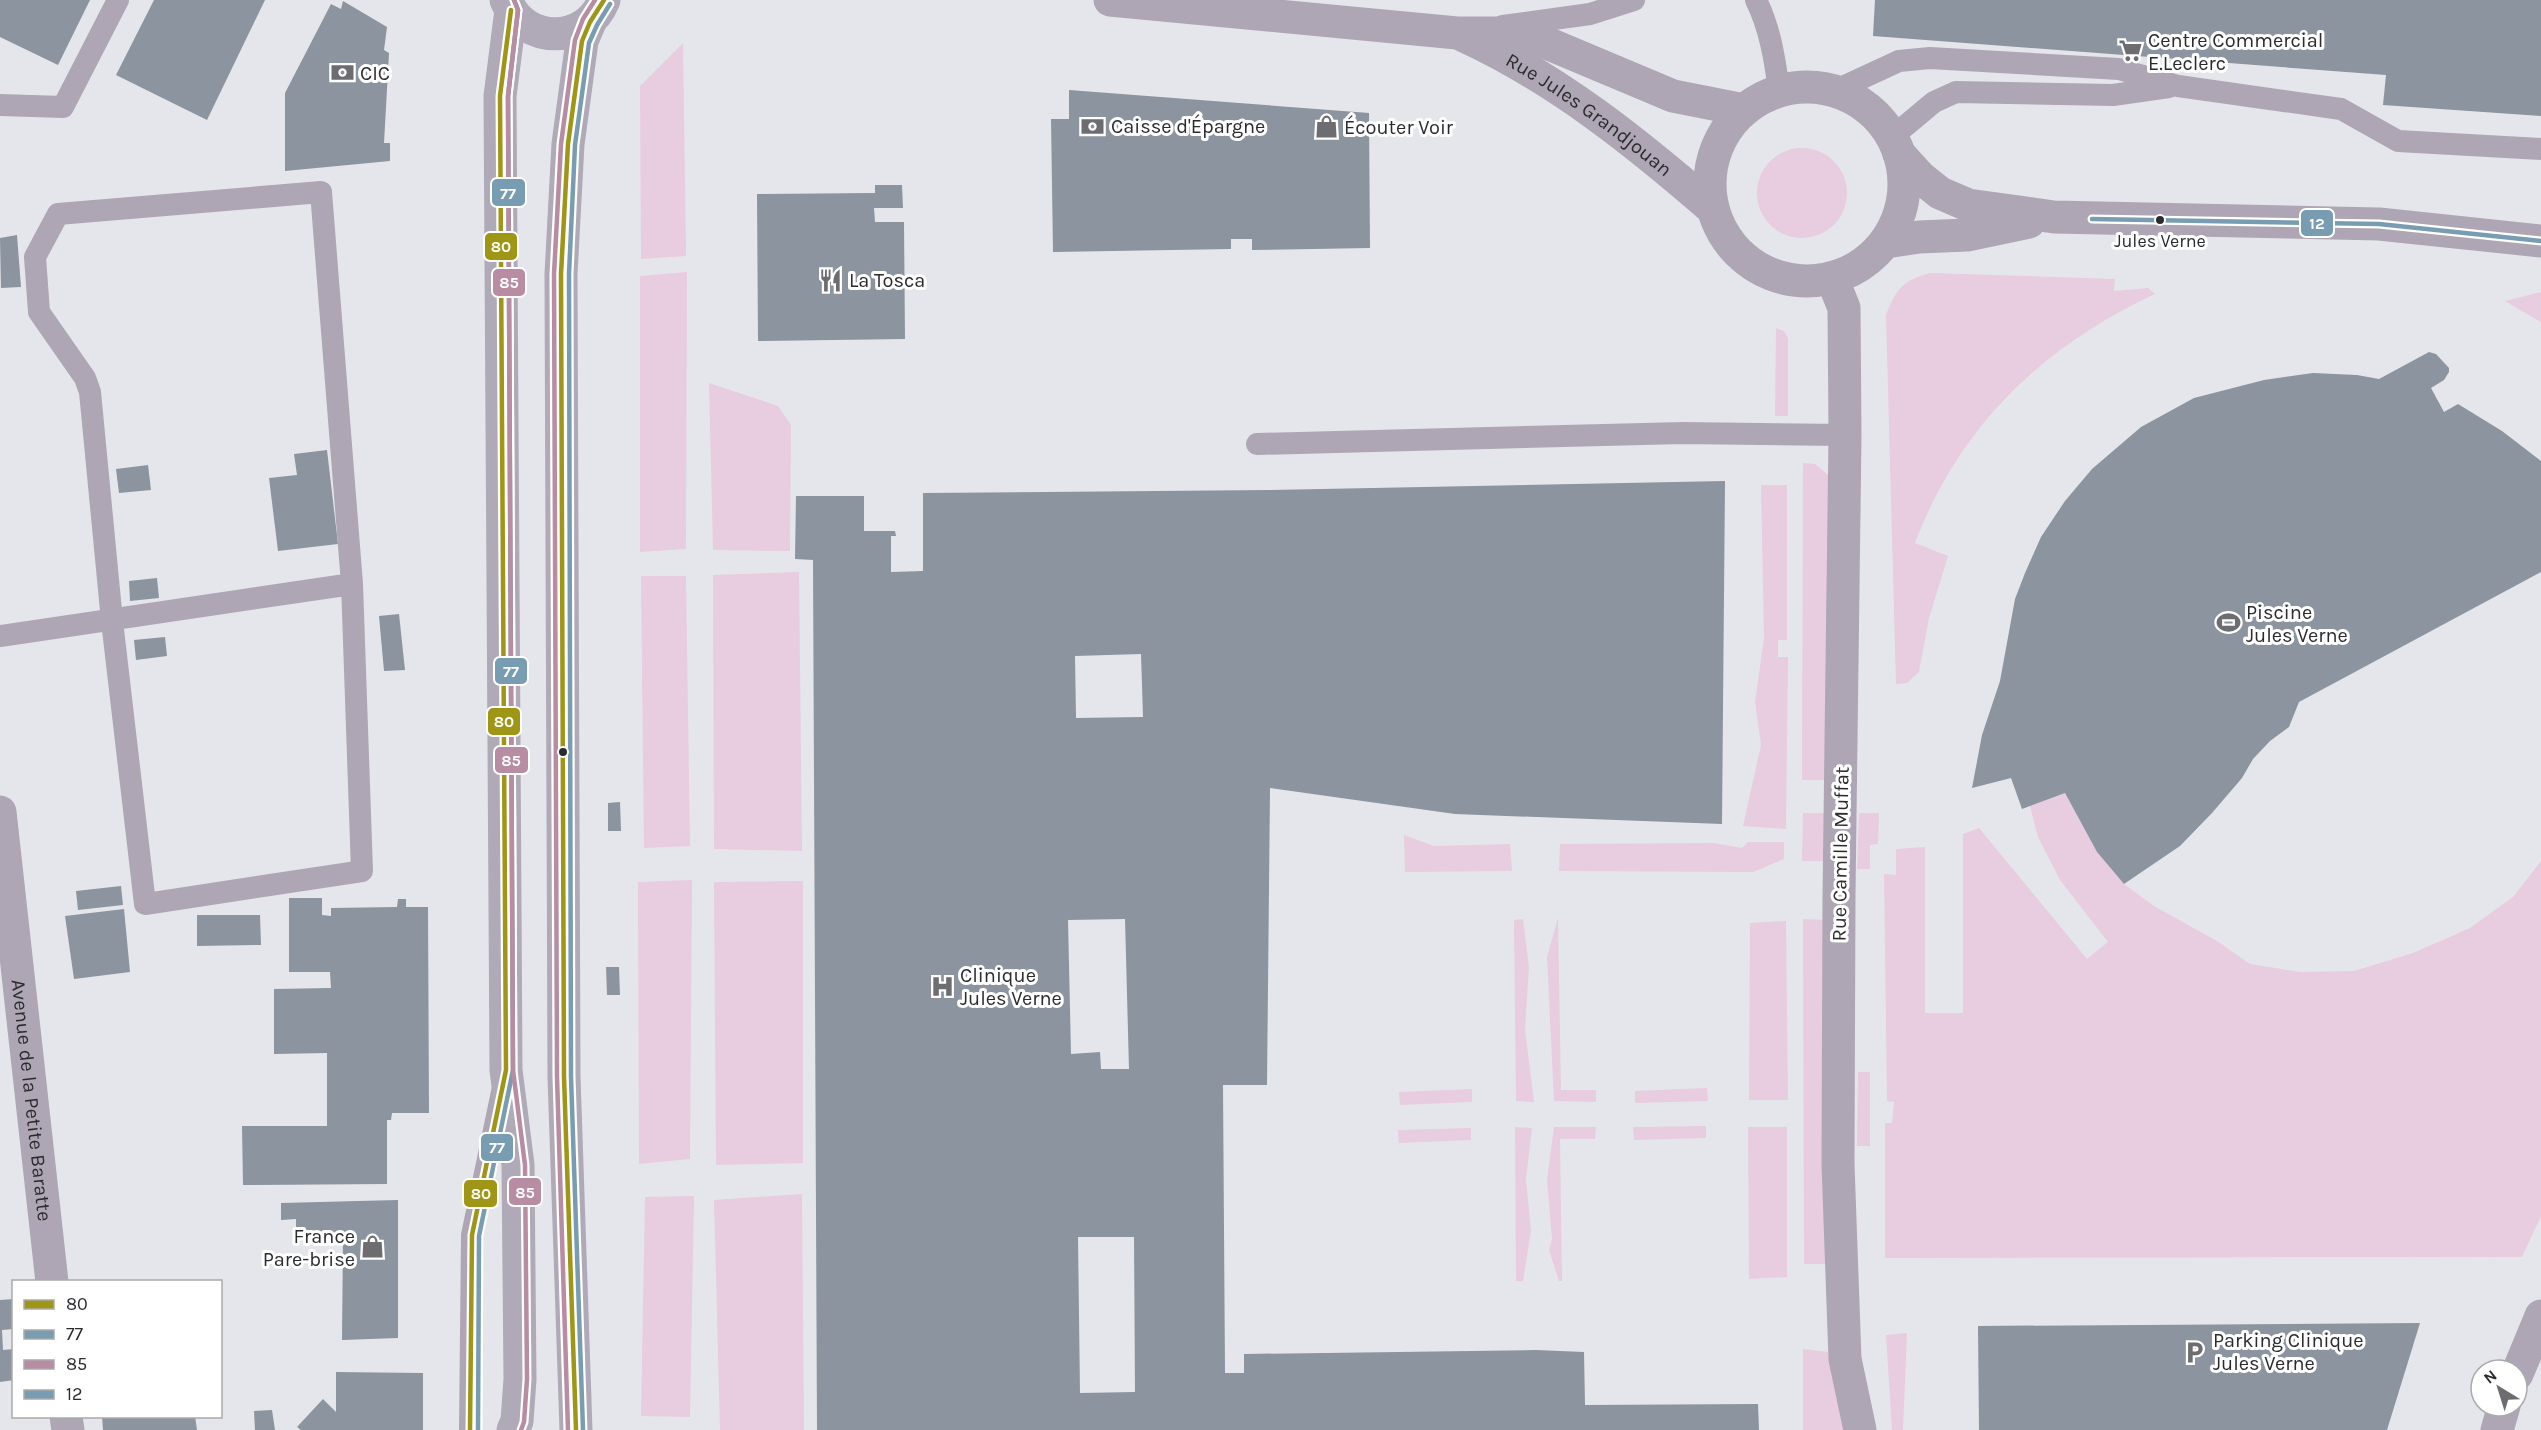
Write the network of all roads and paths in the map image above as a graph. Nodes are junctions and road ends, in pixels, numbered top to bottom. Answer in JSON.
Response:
{"nodes":[{"id":1,"x":118,"y":0,"type":"edge"},
{"id":2,"x":1110,"y":0,"type":"edge"},
{"id":3,"x":1634,"y":0,"type":"edge"},
{"id":4,"x":1756,"y":0,"type":"edge"},
{"id":5,"x":508,"y":5,"type":"edge"},
{"id":6,"x":597,"y":11,"type":"edge"},
{"id":7,"x":1457,"y":33,"type":"junction"},
{"id":8,"x":2178,"y":86,"type":"junction"},
{"id":9,"x":1779,"y":91,"type":"junction"},
{"id":10,"x":1834,"y":91,"type":"junction"},
{"id":11,"x":0,"y":105,"type":"edge"},
{"id":12,"x":1744,"y":110,"type":"junction"},
{"id":13,"x":1896,"y":145,"type":"junction"},
{"id":14,"x":2541,"y":149,"type":"edge"},
{"id":15,"x":1713,"y":209,"type":"junction"},
{"id":16,"x":2054,"y":217,"type":"junction"},
{"id":17,"x":2541,"y":241,"type":"edge"},
{"id":18,"x":1886,"y":242,"type":"junction"},
{"id":19,"x":1832,"y":278,"type":"junction"},
{"id":20,"x":1845,"y":435,"type":"junction"},
{"id":21,"x":1257,"y":444,"type":"dead end"},
{"id":22,"x":352,"y":584,"type":"junction"},
{"id":23,"x":112,"y":621,"type":"junction"},
{"id":24,"x":0,"y":636,"type":"edge"},
{"id":25,"x":0,"y":812,"type":"edge"},
{"id":26,"x":13,"y":1049,"type":"edge"},
{"id":27,"x":506,"y":1070,"type":"junction"},
{"id":28,"x":52,"y":1280,"type":"edge"},
{"id":29,"x":2541,"y":1316,"type":"edge"},
{"id":30,"x":2524,"y":1358,"type":"edge"},
{"id":31,"x":470,"y":1430,"type":"edge"},
{"id":32,"x":513,"y":1430,"type":"edge"},
{"id":33,"x":576,"y":1430,"type":"edge"},
{"id":34,"x":1860,"y":1430,"type":"edge"}],
"edges":[{"from":1,"to":11,"type":"lane"},
{"from":2,"to":7,"type":"street","name":"Rue Jules Grandjouan"},
{"from":3,"to":7,"type":"lane"},
{"from":4,"to":9,"type":"lane"},
{"from":5,"to":6,"type":"main road"},
{"from":5,"to":27,"type":"main road"},
{"from":6,"to":33,"type":"main road"},
{"from":7,"to":12,"type":"street","name":"Rue Jules Grandjouan"},
{"from":7,"to":15,"type":"street","name":"Rue Jules Grandjouan"},
{"from":8,"to":10,"type":"lane"},
{"from":8,"to":13,"type":"lane"},
{"from":8,"to":14,"type":"lane"},
{"from":9,"to":10,"type":"street"},
{"from":9,"to":12,"type":"street"},
{"from":10,"to":13,"type":"street"},
{"from":12,"to":15,"type":"street"},
{"from":13,"to":16,"type":"street"},
{"from":13,"to":18,"type":"street"},
{"from":15,"to":19,"type":"street"},
{"from":16,"to":17,"type":"street"},
{"from":16,"to":18,"type":"street"},
{"from":18,"to":19,"type":"street"},
{"from":19,"to":20,"type":"street","name":"Rue Camille Muffat"},
{"from":20,"to":21,"type":"lane"},
{"from":20,"to":34,"type":"street","name":"Rue Camille Muffat"},
{"from":22,"to":23,"type":"lane"},
{"from":22,"to":23,"type":"lane"},
{"from":22,"to":23,"type":"lane"},
{"from":23,"to":24,"type":"lane"},
{"from":25,"to":26,"type":"street","name":"Avenue de la Petite Baratte"},
{"from":26,"to":28,"type":"street","name":"Avenue de la Petite Baratte"},
{"from":27,"to":31,"type":"lane"},
{"from":27,"to":32,"type":"main road"},
{"from":29,"to":30,"type":"street"}]}
